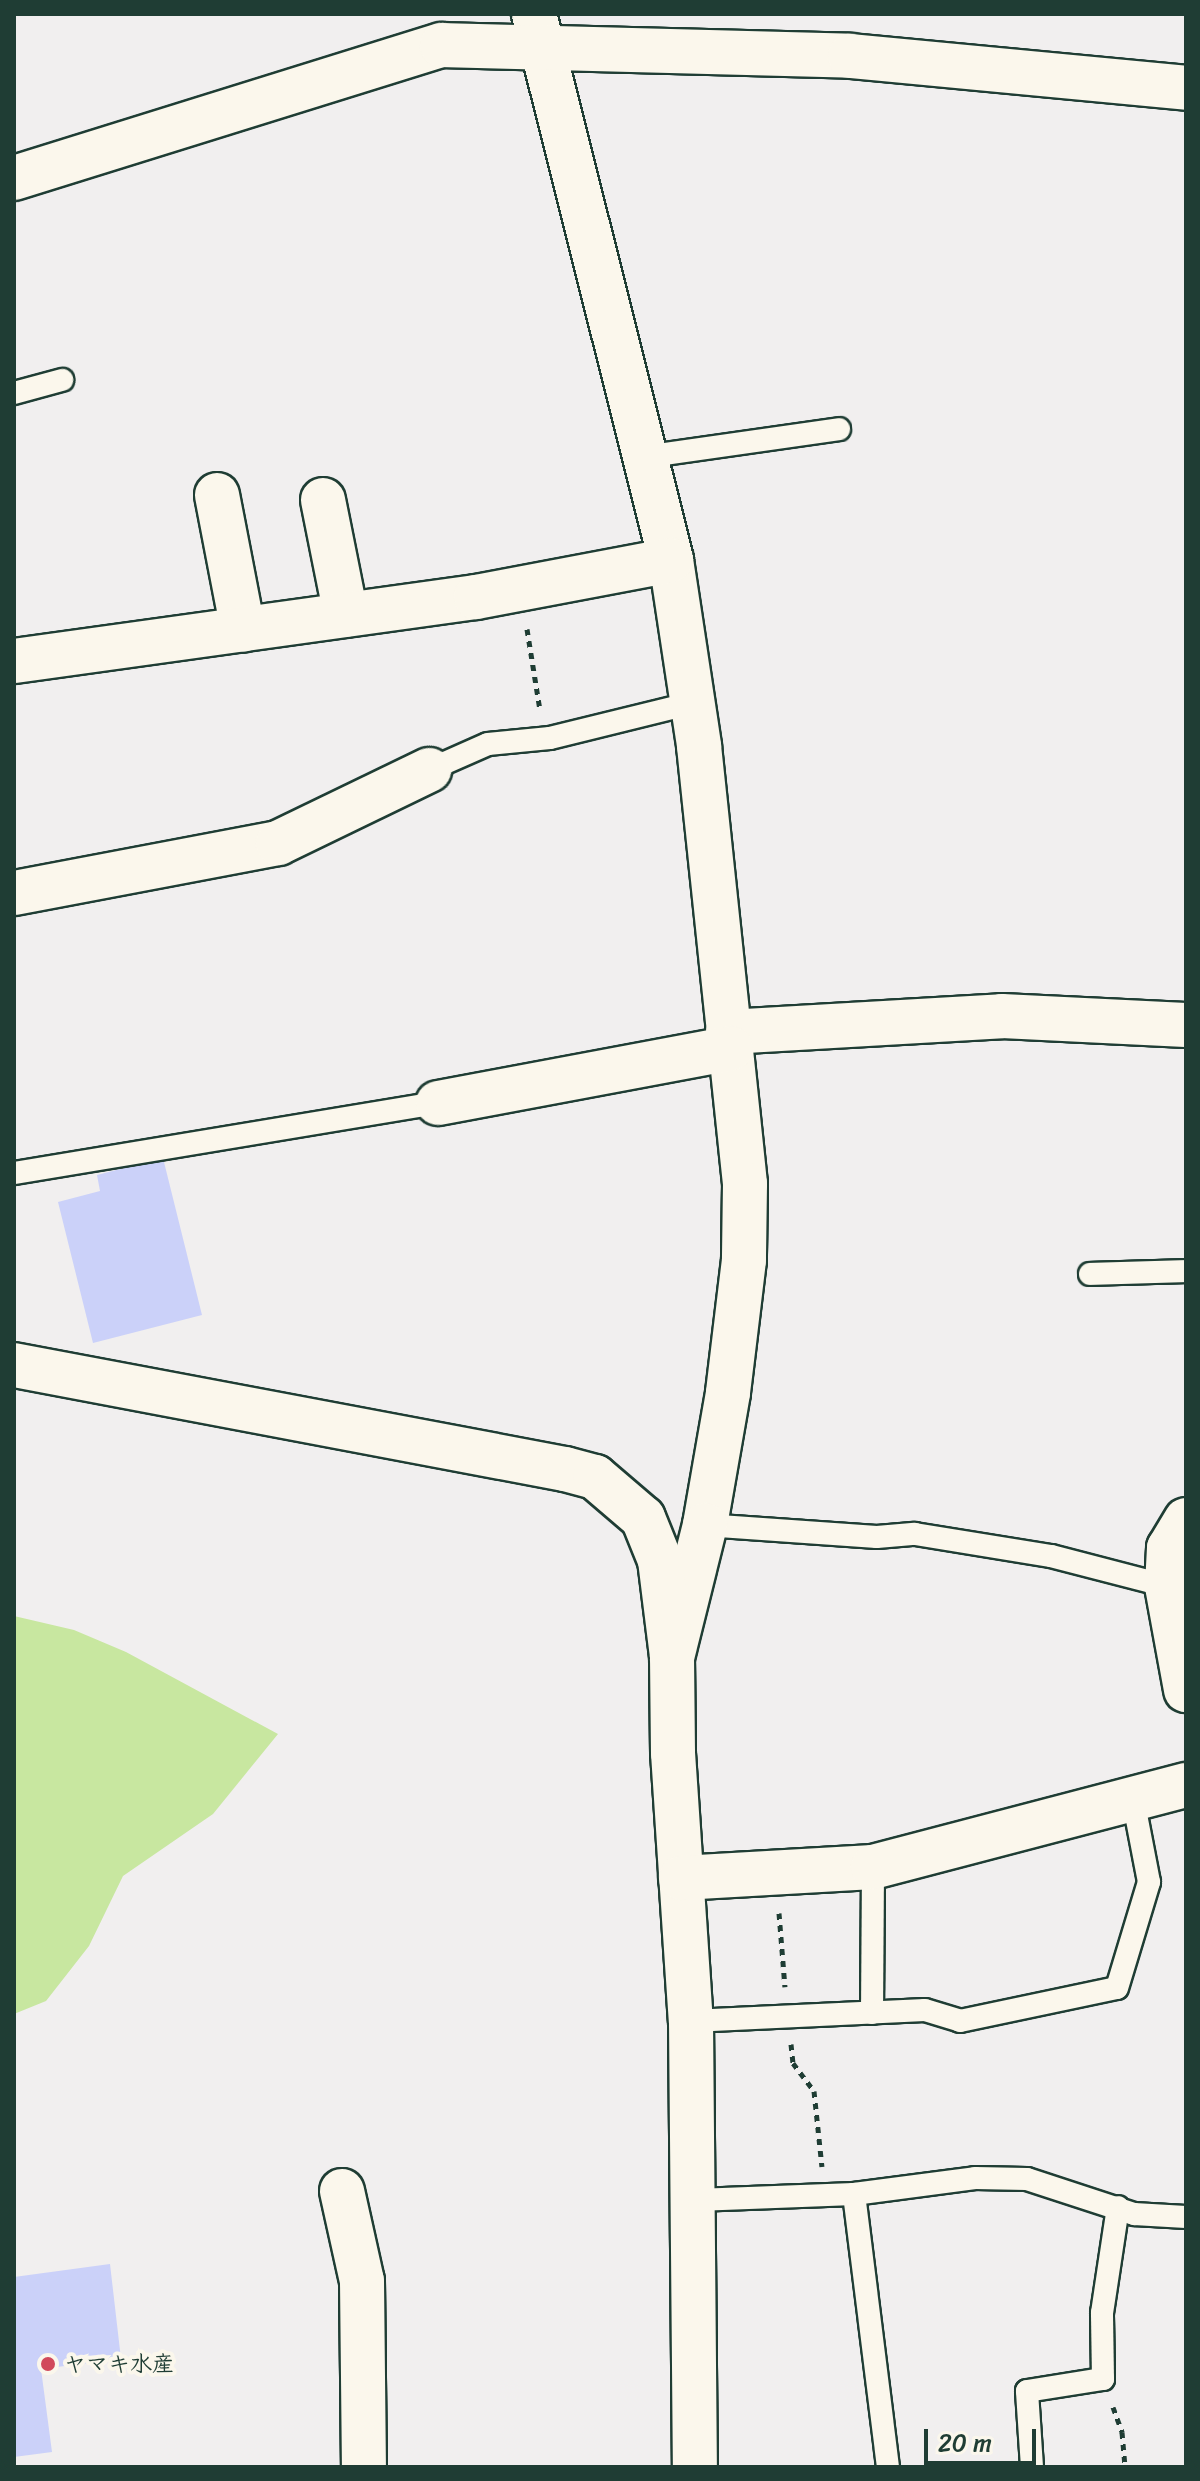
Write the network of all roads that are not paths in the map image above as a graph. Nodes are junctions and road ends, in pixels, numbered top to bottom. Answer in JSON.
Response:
{"nodes":[{"id":1,"x":539,"y":32,"type":"edge"},
{"id":2,"x":1186,"y":88,"type":"edge"},
{"id":3,"x":14,"y":178,"type":"edge"},
{"id":4,"x":62,"y":380,"type":"dead end"},
{"id":5,"x":14,"y":393,"type":"edge"},
{"id":6,"x":839,"y":429,"type":"dead end"},
{"id":7,"x":643,"y":457,"type":"junction"},
{"id":8,"x":217,"y":495,"type":"dead end"},
{"id":9,"x":323,"y":500,"type":"dead end"},
{"id":10,"x":671,"y":560,"type":"junction"},
{"id":11,"x":346,"y":615,"type":"junction"},
{"id":12,"x":243,"y":630,"type":"junction"},
{"id":13,"x":14,"y":661,"type":"edge"},
{"id":14,"x":693,"y":703,"type":"junction"},
{"id":15,"x":429,"y":770,"type":"joint"},
{"id":16,"x":14,"y":893,"type":"edge"},
{"id":17,"x":1186,"y":1025,"type":"edge"},
{"id":18,"x":729,"y":1040,"type":"junction"},
{"id":19,"x":438,"y":1103,"type":"joint"},
{"id":20,"x":14,"y":1173,"type":"edge"},
{"id":21,"x":1186,"y":1271,"type":"edge"},
{"id":22,"x":1090,"y":1274,"type":"dead end"},
{"id":23,"x":14,"y":1365,"type":"edge"},
{"id":24,"x":1186,"y":1520,"type":"edge"},
{"id":25,"x":705,"y":1525,"type":"junction"},
{"id":26,"x":1167,"y":1586,"type":"junction"},
{"id":27,"x":672,"y":1657,"type":"junction"},
{"id":28,"x":1186,"y":1690,"type":"edge"},
{"id":29,"x":1186,"y":1785,"type":"edge"},
{"id":30,"x":1133,"y":1799,"type":"junction"},
{"id":31,"x":873,"y":1867,"type":"junction"},
{"id":32,"x":681,"y":1878,"type":"junction"},
{"id":33,"x":872,"y":2013,"type":"junction"},
{"id":34,"x":691,"y":2021,"type":"junction"},
{"id":35,"x":342,"y":2191,"type":"dead end"},
{"id":36,"x":854,"y":2194,"type":"junction"},
{"id":37,"x":696,"y":2200,"type":"junction"},
{"id":38,"x":1118,"y":2207,"type":"junction"},
{"id":39,"x":1186,"y":2217,"type":"edge"},
{"id":40,"x":364,"y":2467,"type":"edge"},
{"id":41,"x":695,"y":2467,"type":"edge"},
{"id":42,"x":888,"y":2467,"type":"edge"},
{"id":43,"x":1032,"y":2467,"type":"edge"}],
"edges":[{"from":1,"to":2,"type":"street"},
{"from":1,"to":3,"type":"street"},
{"from":1,"to":7,"type":"street"},
{"from":4,"to":5,"type":"lane"},
{"from":6,"to":7,"type":"lane"},
{"from":7,"to":10,"type":"street"},
{"from":8,"to":12,"type":"street"},
{"from":9,"to":11,"type":"street"},
{"from":10,"to":11,"type":"street"},
{"from":10,"to":14,"type":"street"},
{"from":11,"to":12,"type":"street"},
{"from":12,"to":13,"type":"street"},
{"from":14,"to":15,"type":"lane"},
{"from":14,"to":18,"type":"street"},
{"from":15,"to":16,"type":"street"},
{"from":17,"to":18,"type":"street"},
{"from":18,"to":19,"type":"street"},
{"from":18,"to":25,"type":"street"},
{"from":19,"to":20,"type":"lane"},
{"from":21,"to":22,"type":"lane"},
{"from":23,"to":27,"type":"street"},
{"from":24,"to":26,"type":"street"},
{"from":25,"to":26,"type":"lane"},
{"from":25,"to":27,"type":"street"},
{"from":26,"to":28,"type":"street"},
{"from":27,"to":32,"type":"street"},
{"from":29,"to":30,"type":"street"},
{"from":30,"to":31,"type":"street"},
{"from":30,"to":33,"type":"lane"},
{"from":31,"to":32,"type":"street"},
{"from":31,"to":33,"type":"lane"},
{"from":32,"to":34,"type":"street"},
{"from":33,"to":34,"type":"lane"},
{"from":34,"to":37,"type":"street"},
{"from":35,"to":40,"type":"street"},
{"from":36,"to":37,"type":"lane"},
{"from":36,"to":38,"type":"lane"},
{"from":36,"to":42,"type":"lane"},
{"from":37,"to":41,"type":"street"},
{"from":38,"to":39,"type":"lane"},
{"from":38,"to":43,"type":"lane"}]}
